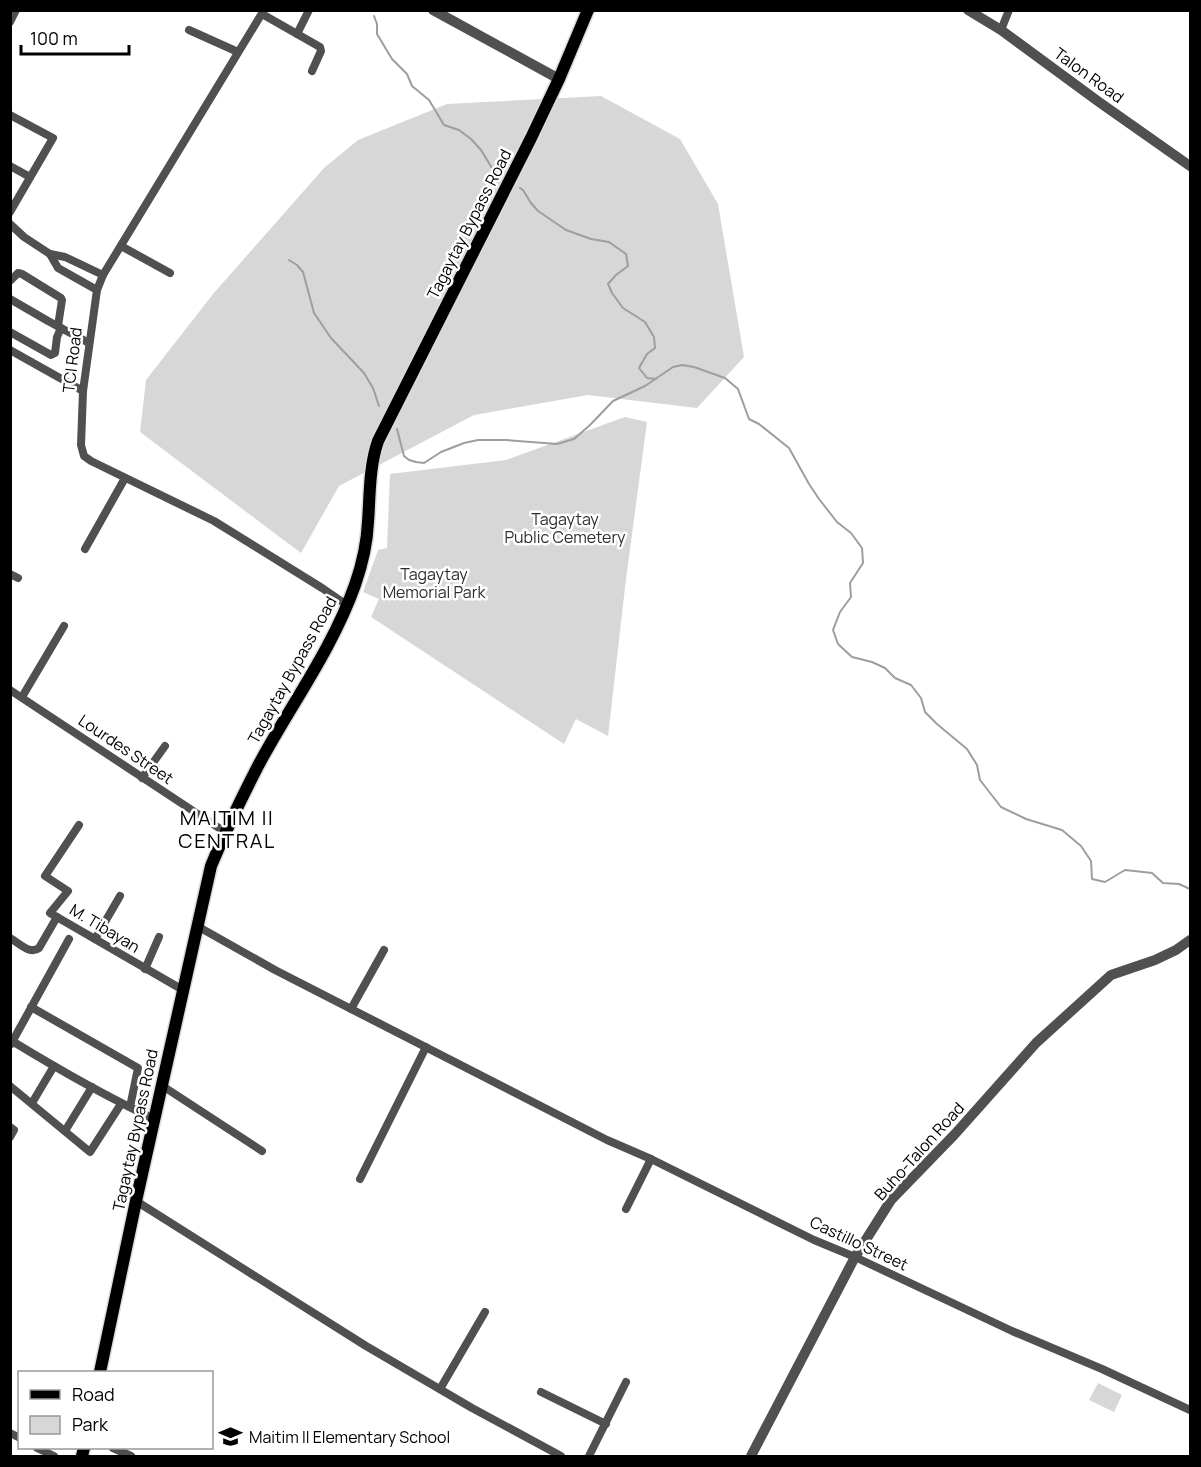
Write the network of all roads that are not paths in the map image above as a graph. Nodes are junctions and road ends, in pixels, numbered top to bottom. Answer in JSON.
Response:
{"nodes":[{"id":1,"x":16,"y":10,"type":"edge"},
{"id":2,"x":309,"y":10,"type":"edge"},
{"id":3,"x":433,"y":10,"type":"edge"},
{"id":4,"x":588,"y":10,"type":"edge"},
{"id":5,"x":968,"y":10,"type":"edge"},
{"id":6,"x":1009,"y":10,"type":"edge"},
{"id":7,"x":263,"y":12,"type":"edge"},
{"id":8,"x":10,"y":22,"type":"edge"},
{"id":9,"x":189,"y":30,"type":"dead end"},
{"id":10,"x":1001,"y":30,"type":"junction"},
{"id":11,"x":297,"y":34,"type":"junction"},
{"id":12,"x":238,"y":52,"type":"junction"},
{"id":13,"x":312,"y":71,"type":"dead end"},
{"id":14,"x":559,"y":79,"type":"junction"},
{"id":15,"x":10,"y":115,"type":"edge"},
{"id":16,"x":10,"y":166,"type":"edge"},
{"id":17,"x":1191,"y":166,"type":"edge"},
{"id":18,"x":30,"y":177,"type":"junction"},
{"id":19,"x":10,"y":212,"type":"edge"},
{"id":20,"x":10,"y":224,"type":"edge"},
{"id":21,"x":121,"y":246,"type":"junction"},
{"id":22,"x":50,"y":254,"type":"junction"},
{"id":23,"x":170,"y":273,"type":"dead end"},
{"id":24,"x":103,"y":275,"type":"junction"},
{"id":25,"x":10,"y":281,"type":"edge"},
{"id":26,"x":97,"y":290,"type":"junction"},
{"id":27,"x":10,"y":299,"type":"edge"},
{"id":28,"x":60,"y":327,"type":"junction"},
{"id":29,"x":10,"y":332,"type":"edge"},
{"id":30,"x":89,"y":343,"type":"junction"},
{"id":31,"x":10,"y":350,"type":"edge"},
{"id":32,"x":83,"y":391,"type":"junction"},
{"id":33,"x":125,"y":478,"type":"junction"},
{"id":34,"x":85,"y":549,"type":"dead end"},
{"id":35,"x":347,"y":605,"type":"junction"},
{"id":36,"x":64,"y":626,"type":"dead end"},
{"id":37,"x":10,"y":690,"type":"edge"},
{"id":38,"x":22,"y":697,"type":"junction"},
{"id":39,"x":165,"y":746,"type":"dead end"},
{"id":40,"x":142,"y":778,"type":"junction"},
{"id":41,"x":80,"y":825,"type":"dead end"},
{"id":42,"x":225,"y":832,"type":"junction"},
{"id":43,"x":120,"y":896,"type":"dead end"},
{"id":44,"x":57,"y":917,"type":"junction"},
{"id":45,"x":197,"y":926,"type":"junction"},
{"id":46,"x":159,"y":937,"type":"dead end"},
{"id":47,"x":10,"y":938,"type":"edge"},
{"id":48,"x":69,"y":939,"type":"dead end"},
{"id":49,"x":95,"y":939,"type":"junction"},
{"id":50,"x":1191,"y":940,"type":"edge"},
{"id":51,"x":384,"y":950,"type":"dead end"},
{"id":52,"x":145,"y":969,"type":"junction"},
{"id":53,"x":183,"y":990,"type":"junction"},
{"id":54,"x":31,"y":1007,"type":"junction"},
{"id":55,"x":351,"y":1009,"type":"junction"},
{"id":56,"x":11,"y":1042,"type":"edge"},
{"id":57,"x":426,"y":1047,"type":"junction"},
{"id":58,"x":54,"y":1066,"type":"junction"},
{"id":59,"x":161,"y":1085,"type":"junction"},
{"id":60,"x":10,"y":1086,"type":"edge"},
{"id":61,"x":92,"y":1087,"type":"junction"},
{"id":62,"x":32,"y":1103,"type":"junction"},
{"id":63,"x":125,"y":1106,"type":"junction"},
{"id":64,"x":154,"y":1119,"type":"junction"},
{"id":65,"x":10,"y":1127,"type":"edge"},
{"id":66,"x":65,"y":1131,"type":"junction"},
{"id":67,"x":10,"y":1137,"type":"edge"},
{"id":68,"x":262,"y":1151,"type":"dead end"},
{"id":69,"x":651,"y":1159,"type":"junction"},
{"id":70,"x":360,"y":1179,"type":"dead end"},
{"id":71,"x":136,"y":1201,"type":"junction"},
{"id":72,"x":626,"y":1209,"type":"dead end"},
{"id":73,"x":855,"y":1257,"type":"junction"},
{"id":74,"x":485,"y":1312,"type":"dead end"},
{"id":75,"x":100,"y":1371,"type":"edge"},
{"id":76,"x":626,"y":1382,"type":"dead end"},
{"id":77,"x":440,"y":1389,"type":"junction"},
{"id":78,"x":542,"y":1392,"type":"dead end"},
{"id":79,"x":1191,"y":1410,"type":"edge"},
{"id":80,"x":606,"y":1424,"type":"junction"},
{"id":81,"x":39,"y":1449,"type":"edge"},
{"id":82,"x":115,"y":1449,"type":"edge"},
{"id":83,"x":54,"y":1456,"type":"edge"},
{"id":84,"x":131,"y":1456,"type":"edge"},
{"id":85,"x":561,"y":1456,"type":"edge"},
{"id":86,"x":589,"y":1456,"type":"edge"},
{"id":87,"x":751,"y":1456,"type":"edge"}],
"edges":[{"from":1,"to":8,"type":"street"},
{"from":2,"to":11,"type":"street"},
{"from":3,"to":14,"type":"street"},
{"from":4,"to":14,"type":"main road","name":"Tagaytay Bypass Road"},
{"from":5,"to":10,"type":"street","name":"Talon Road"},
{"from":6,"to":10,"type":"street"},
{"from":7,"to":11,"type":"street"},
{"from":7,"to":12,"type":"street","name":"TCI Road"},
{"from":9,"to":12,"type":"street"},
{"from":10,"to":17,"type":"street","name":"Talon Road"},
{"from":11,"to":13,"type":"street"},
{"from":12,"to":21,"type":"street","name":"TCI Road"},
{"from":14,"to":35,"type":"main road","name":"Tagaytay Bypass Road"},
{"from":15,"to":18,"type":"street"},
{"from":16,"to":18,"type":"street"},
{"from":18,"to":19,"type":"street"},
{"from":20,"to":22,"type":"street"},
{"from":21,"to":23,"type":"street"},
{"from":21,"to":24,"type":"street","name":"TCI Road"},
{"from":22,"to":24,"type":"street"},
{"from":22,"to":26,"type":"street"},
{"from":24,"to":26,"type":"street","name":"TCI Road"},
{"from":25,"to":28,"type":"street"},
{"from":26,"to":30,"type":"street","name":"TCI Road"},
{"from":27,"to":28,"type":"street"},
{"from":28,"to":29,"type":"street"},
{"from":28,"to":30,"type":"street"},
{"from":30,"to":32,"type":"street","name":"TCI Road"},
{"from":31,"to":32,"type":"street"},
{"from":32,"to":33,"type":"street","name":"TCI Road"},
{"from":33,"to":34,"type":"street"},
{"from":33,"to":35,"type":"street","name":"TCI Road"},
{"from":35,"to":42,"type":"main road","name":"Tagaytay Bypass Road"},
{"from":36,"to":38,"type":"street"},
{"from":37,"to":38,"type":"street","name":"Lourdes Street"},
{"from":38,"to":40,"type":"street","name":"Lourdes Street"},
{"from":39,"to":40,"type":"street"},
{"from":40,"to":42,"type":"street","name":"Lourdes Street"},
{"from":41,"to":44,"type":"street","name":"M. Tibayan"},
{"from":42,"to":45,"type":"main road","name":"Tagaytay Bypass Road"},
{"from":43,"to":49,"type":"street"},
{"from":44,"to":47,"type":"street"},
{"from":44,"to":49,"type":"street","name":"M. Tibayan"},
{"from":45,"to":53,"type":"main road","name":"Tagaytay Bypass Road"},
{"from":45,"to":55,"type":"street","name":"Castillo Street"},
{"from":46,"to":52,"type":"street"},
{"from":48,"to":54,"type":"street"},
{"from":49,"to":52,"type":"street","name":"M. Tibayan"},
{"from":50,"to":73,"type":"street","name":"Buho-Talon Road"},
{"from":51,"to":55,"type":"street"},
{"from":52,"to":53,"type":"street","name":"M. Tibayan"},
{"from":53,"to":59,"type":"main road","name":"Tagaytay Bypass Road"},
{"from":54,"to":56,"type":"street"},
{"from":54,"to":63,"type":"street"},
{"from":55,"to":57,"type":"street","name":"Castillo Street"},
{"from":56,"to":58,"type":"street"},
{"from":57,"to":69,"type":"street","name":"Castillo Street"},
{"from":57,"to":70,"type":"street"},
{"from":58,"to":61,"type":"street"},
{"from":58,"to":62,"type":"street"},
{"from":59,"to":64,"type":"main road","name":"Tagaytay Bypass Road"},
{"from":59,"to":68,"type":"street"},
{"from":60,"to":62,"type":"street"},
{"from":61,"to":63,"type":"street"},
{"from":61,"to":66,"type":"street"},
{"from":62,"to":66,"type":"street"},
{"from":63,"to":64,"type":"street"},
{"from":63,"to":66,"type":"street"},
{"from":64,"to":71,"type":"main road","name":"Tagaytay Bypass Road"},
{"from":65,"to":67,"type":"street"},
{"from":69,"to":72,"type":"street"},
{"from":69,"to":73,"type":"street","name":"Castillo Street"},
{"from":71,"to":75,"type":"main road","name":"Tagaytay Bypass Road"},
{"from":71,"to":77,"type":"street"},
{"from":73,"to":79,"type":"street","name":"Castillo Street"},
{"from":73,"to":87,"type":"street","name":"Buho-Talon Road"},
{"from":74,"to":77,"type":"street"},
{"from":76,"to":80,"type":"street"},
{"from":77,"to":85,"type":"street"},
{"from":78,"to":80,"type":"street"},
{"from":80,"to":86,"type":"street"},
{"from":81,"to":83,"type":"street"},
{"from":82,"to":84,"type":"street"}]}
